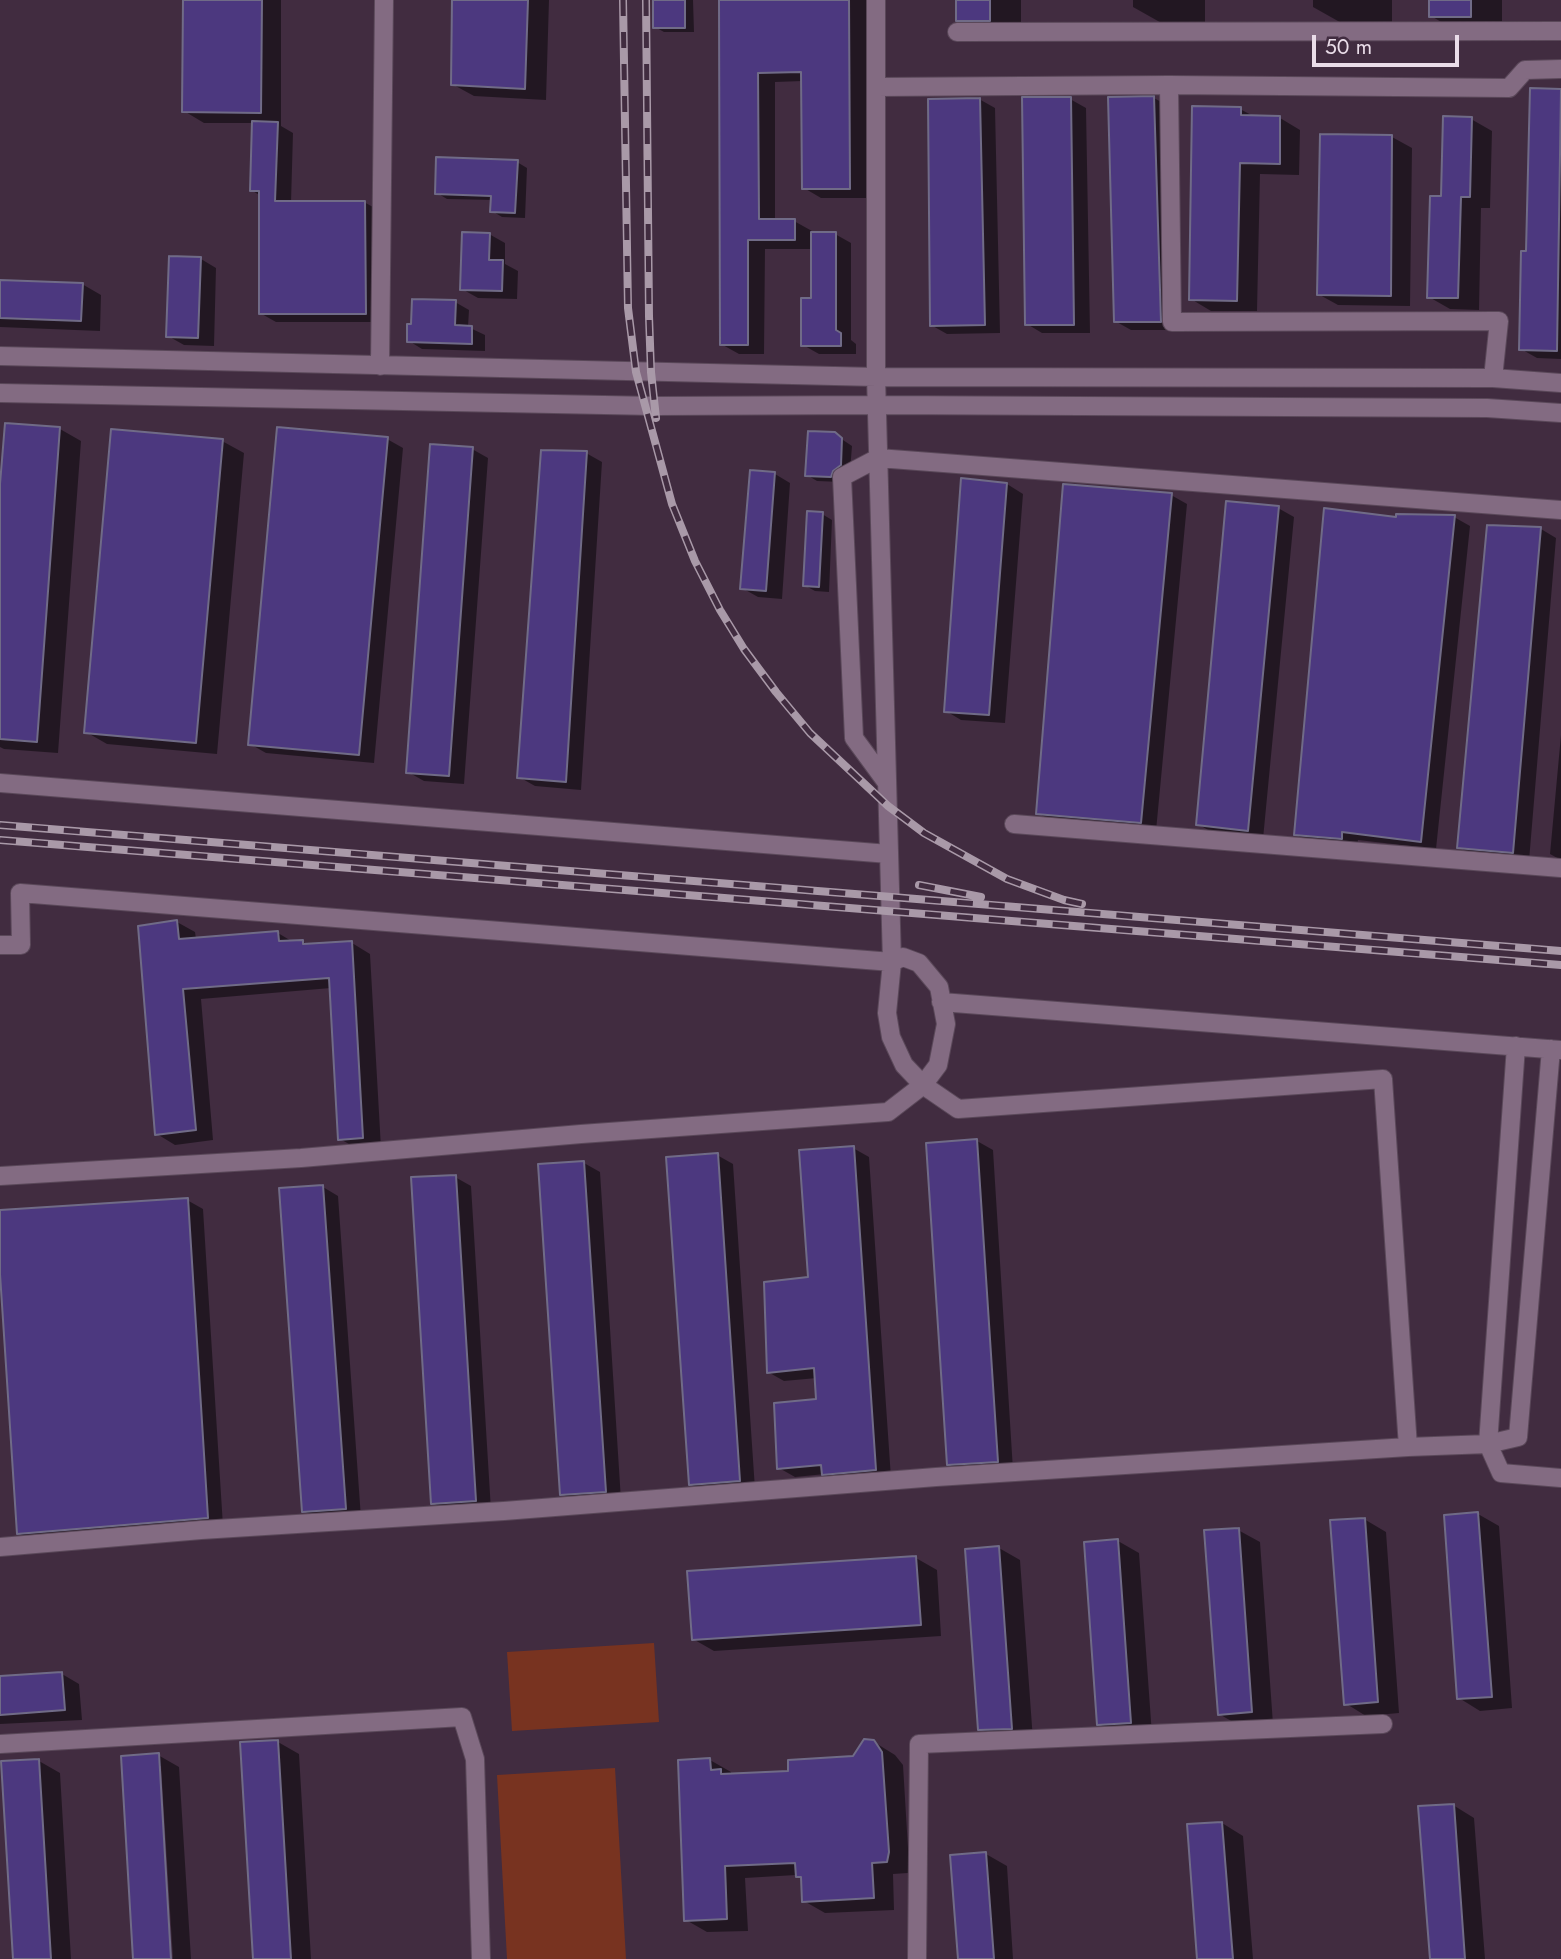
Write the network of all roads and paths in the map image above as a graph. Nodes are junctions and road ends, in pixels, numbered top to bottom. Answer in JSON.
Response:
{"nodes":[{"id":1,"x":384,"y":0,"type":"edge"},
{"id":2,"x":876,"y":0,"type":"edge"},
{"id":3,"x":1561,"y":31,"type":"edge"},
{"id":4,"x":957,"y":32,"type":"dead end"},
{"id":5,"x":1561,"y":69,"type":"edge"},
{"id":6,"x":1169,"y":85,"type":"junction"},
{"id":7,"x":876,"y":87,"type":"junction"},
{"id":8,"x":0,"y":356,"type":"edge"},
{"id":9,"x":380,"y":366,"type":"junction"},
{"id":10,"x":876,"y":377,"type":"junction"},
{"id":11,"x":1493,"y":378,"type":"junction"},
{"id":12,"x":1561,"y":383,"type":"edge"},
{"id":13,"x":0,"y":393,"type":"edge"},
{"id":14,"x":877,"y":405,"type":"junction"},
{"id":15,"x":1561,"y":414,"type":"edge"},
{"id":16,"x":878,"y":458,"type":"junction"},
{"id":17,"x":1561,"y":510,"type":"edge"},
{"id":18,"x":0,"y":783,"type":"edge"},
{"id":19,"x":887,"y":783,"type":"junction"},
{"id":20,"x":1014,"y":824,"type":"dead end"},
{"id":21,"x":889,"y":854,"type":"junction"},
{"id":22,"x":1561,"y":868,"type":"edge"},
{"id":23,"x":0,"y":945,"type":"edge"},
{"id":24,"x":892,"y":962,"type":"junction"},
{"id":25,"x":941,"y":1002,"type":"junction"},
{"id":26,"x":1516,"y":1046,"type":"junction"},
{"id":27,"x":1556,"y":1049,"type":"edge"},
{"id":28,"x":923,"y":1085,"type":"junction"},
{"id":29,"x":0,"y":1176,"type":"edge"},
{"id":30,"x":1488,"y":1444,"type":"junction"},
{"id":31,"x":1408,"y":1447,"type":"junction"},
{"id":32,"x":1561,"y":1478,"type":"edge"},
{"id":33,"x":0,"y":1547,"type":"edge"},
{"id":34,"x":1383,"y":1724,"type":"dead end"},
{"id":35,"x":0,"y":1744,"type":"edge"},
{"id":36,"x":481,"y":1959,"type":"edge"},
{"id":37,"x":917,"y":1959,"type":"edge"}],
"edges":[{"from":1,"to":9,"type":"street"},
{"from":2,"to":7,"type":"street"},
{"from":3,"to":4,"type":"street"},
{"from":5,"to":6,"type":"street"},
{"from":6,"to":7,"type":"street"},
{"from":6,"to":11,"type":"street"},
{"from":7,"to":10,"type":"street"},
{"from":8,"to":9,"type":"street"},
{"from":9,"to":10,"type":"street"},
{"from":10,"to":11,"type":"street"},
{"from":10,"to":14,"type":"street"},
{"from":11,"to":12,"type":"street"},
{"from":13,"to":14,"type":"street"},
{"from":14,"to":15,"type":"street"},
{"from":14,"to":16,"type":"street"},
{"from":16,"to":17,"type":"street"},
{"from":16,"to":19,"type":"street"},
{"from":16,"to":19,"type":"street"},
{"from":18,"to":21,"type":"street"},
{"from":19,"to":21,"type":"street"},
{"from":20,"to":22,"type":"street"},
{"from":21,"to":24,"type":"street"},
{"from":23,"to":24,"type":"street"},
{"from":24,"to":25,"type":"street"},
{"from":24,"to":28,"type":"street"},
{"from":25,"to":26,"type":"street"},
{"from":25,"to":28,"type":"street"},
{"from":26,"to":27,"type":"street"},
{"from":26,"to":30,"type":"street"},
{"from":27,"to":30,"type":"street"},
{"from":28,"to":29,"type":"street"},
{"from":28,"to":31,"type":"street"},
{"from":30,"to":31,"type":"street"},
{"from":30,"to":32,"type":"street"},
{"from":31,"to":33,"type":"street"},
{"from":34,"to":37,"type":"street"},
{"from":35,"to":36,"type":"street"}]}
